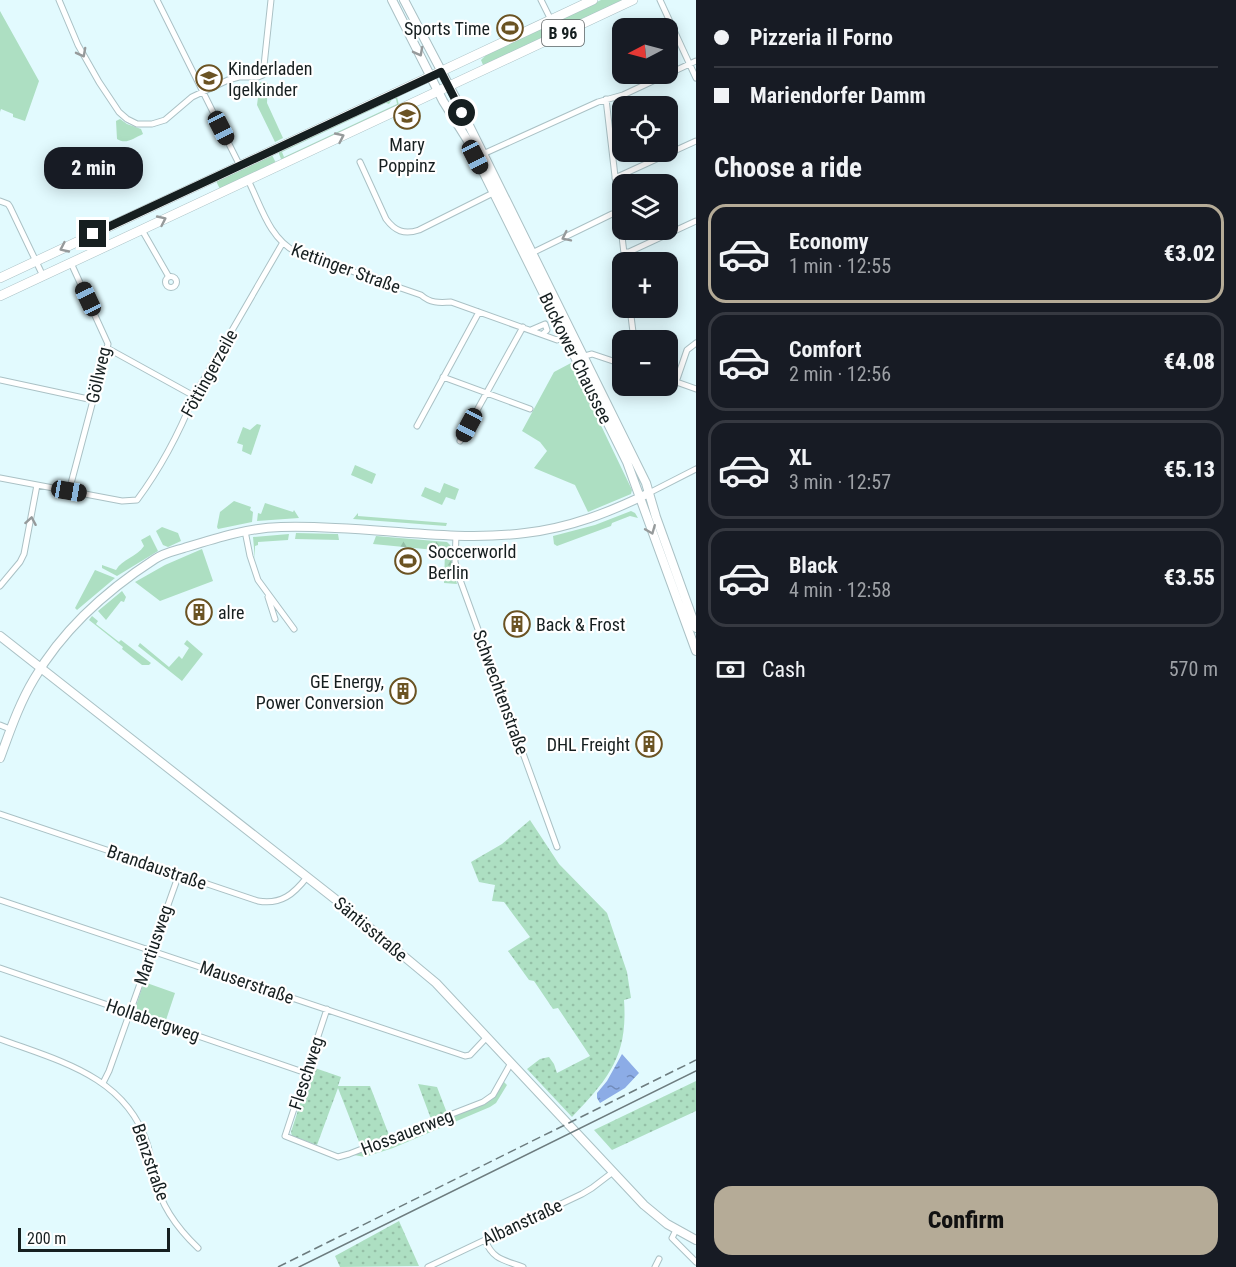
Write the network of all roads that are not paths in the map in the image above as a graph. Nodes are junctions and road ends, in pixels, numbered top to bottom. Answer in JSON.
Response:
{"nodes":[{"id":1,"x":58,"y":0,"type":"edge"},
{"id":2,"x":157,"y":0,"type":"edge"},
{"id":3,"x":272,"y":0,"type":"edge"},
{"id":4,"x":392,"y":0,"type":"edge"},
{"id":5,"x":404,"y":0,"type":"edge"},
{"id":6,"x":541,"y":0,"type":"edge"},
{"id":7,"x":593,"y":0,"type":"edge"},
{"id":8,"x":633,"y":0,"type":"edge"},
{"id":9,"x":660,"y":0,"type":"edge"},
{"id":10,"x":551,"y":20,"type":"junction"},
{"id":11,"x":476,"y":56,"type":"junction"},
{"id":12,"x":696,"y":61,"type":"edge"},
{"id":13,"x":689,"y":64,"type":"junction"},
{"id":14,"x":483,"y":70,"type":"junction"},
{"id":15,"x":441,"y":72,"type":"junction"},
{"id":16,"x":432,"y":76,"type":"junction"},
{"id":17,"x":696,"y":78,"type":"edge"},
{"id":18,"x":448,"y":86,"type":"junction"},
{"id":19,"x":438,"y":90,"type":"junction"},
{"id":20,"x":203,"y":91,"type":"junction"},
{"id":21,"x":397,"y":92,"type":"junction"},
{"id":22,"x":606,"y":99,"type":"junction"},
{"id":23,"x":404,"y":107,"type":"junction"},
{"id":24,"x":696,"y":141,"type":"edge"},
{"id":25,"x":486,"y":152,"type":"junction"},
{"id":26,"x":360,"y":162,"type":"dead end"},
{"id":27,"x":240,"y":166,"type":"junction"},
{"id":28,"x":615,"y":174,"type":"edge"},
{"id":29,"x":624,"y":174,"type":"edge"},
{"id":30,"x":248,"y":180,"type":"junction"},
{"id":31,"x":493,"y":193,"type":"junction"},
{"id":32,"x":0,"y":201,"type":"edge"},
{"id":33,"x":612,"y":214,"type":"edge"},
{"id":34,"x":696,"y":221,"type":"edge"},
{"id":35,"x":142,"y":230,"type":"junction"},
{"id":36,"x":622,"y":240,"type":"edge"},
{"id":37,"x":282,"y":244,"type":"junction"},
{"id":38,"x":624,"y":252,"type":"edge"},
{"id":39,"x":629,"y":252,"type":"edge"},
{"id":40,"x":532,"y":253,"type":"junction"},
{"id":41,"x":35,"y":261,"type":"junction"},
{"id":42,"x":71,"y":263,"type":"junction"},
{"id":43,"x":43,"y":276,"type":"junction"},
{"id":44,"x":168,"y":277,"type":"dead end"},
{"id":45,"x":0,"y":278,"type":"edge"},
{"id":46,"x":0,"y":296,"type":"edge"},
{"id":47,"x":479,"y":312,"type":"junction"},
{"id":48,"x":523,"y":327,"type":"junction"},
{"id":49,"x":531,"y":330,"type":"junction"},
{"id":50,"x":543,"y":334,"type":"junction"},
{"id":51,"x":564,"y":336,"type":"junction"},
{"id":52,"x":696,"y":343,"type":"edge"},
{"id":53,"x":107,"y":348,"type":"junction"},
{"id":54,"x":612,"y":360,"type":"edge"},
{"id":55,"x":582,"y":362,"type":"junction"},
{"id":56,"x":678,"y":376,"type":"edge"},
{"id":57,"x":443,"y":377,"type":"junction"},
{"id":58,"x":0,"y":380,"type":"edge"},
{"id":59,"x":678,"y":383,"type":"edge"},
{"id":60,"x":696,"y":389,"type":"edge"},
{"id":61,"x":487,"y":393,"type":"junction"},
{"id":62,"x":194,"y":396,"type":"junction"},
{"id":63,"x":93,"y":400,"type":"junction"},
{"id":64,"x":530,"y":409,"type":"dead end"},
{"id":65,"x":417,"y":426,"type":"dead end"},
{"id":66,"x":460,"y":441,"type":"dead end"},
{"id":67,"x":694,"y":472,"type":"edge"},
{"id":68,"x":0,"y":478,"type":"edge"},
{"id":69,"x":37,"y":485,"type":"junction"},
{"id":70,"x":69,"y":491,"type":"junction"},
{"id":71,"x":650,"y":493,"type":"junction"},
{"id":72,"x":640,"y":498,"type":"junction"},
{"id":73,"x":245,"y":531,"type":"junction"},
{"id":74,"x":456,"y":535,"type":"junction"},
{"id":75,"x":0,"y":586,"type":"edge"},
{"id":76,"x":266,"y":593,"type":"junction"},
{"id":77,"x":275,"y":618,"type":"dead end"},
{"id":78,"x":696,"y":628,"type":"edge"},
{"id":79,"x":294,"y":629,"type":"dead end"},
{"id":80,"x":0,"y":636,"type":"edge"},
{"id":81,"x":696,"y":651,"type":"edge"},
{"id":82,"x":40,"y":669,"type":"junction"},
{"id":83,"x":0,"y":725,"type":"edge"},
{"id":84,"x":10,"y":729,"type":"junction"},
{"id":85,"x":0,"y":758,"type":"edge"},
{"id":86,"x":0,"y":814,"type":"edge"},
{"id":87,"x":557,"y":847,"type":"dead end"},
{"id":88,"x":179,"y":874,"type":"junction"},
{"id":89,"x":307,"y":877,"type":"junction"},
{"id":90,"x":0,"y":900,"type":"edge"},
{"id":91,"x":151,"y":950,"type":"junction"},
{"id":92,"x":0,"y":968,"type":"edge"},
{"id":93,"x":327,"y":1009,"type":"junction"},
{"id":94,"x":130,"y":1012,"type":"junction"},
{"id":95,"x":487,"y":1037,"type":"junction"},
{"id":96,"x":0,"y":1039,"type":"edge"},
{"id":97,"x":511,"y":1063,"type":"junction"},
{"id":98,"x":306,"y":1073,"type":"junction"},
{"id":99,"x":103,"y":1083,"type":"junction"},
{"id":100,"x":285,"y":1136,"type":"joint"},
{"id":101,"x":613,"y":1172,"type":"junction"},
{"id":102,"x":676,"y":1230,"type":"junction"},
{"id":103,"x":485,"y":1240,"type":"junction"},
{"id":104,"x":696,"y":1240,"type":"edge"},
{"id":105,"x":198,"y":1248,"type":"dead end"},
{"id":106,"x":659,"y":1259,"type":"dead end"},
{"id":107,"x":696,"y":1262,"type":"edge"},
{"id":108,"x":428,"y":1267,"type":"edge"},
{"id":109,"x":523,"y":1267,"type":"edge"},
{"id":110,"x":655,"y":1267,"type":"edge"}],
"edges":[{"from":1,"to":20,"type":"street","one_way":true},
{"from":2,"to":20,"type":"street"},
{"from":3,"to":20,"type":"street"},
{"from":4,"to":16,"type":"street","name":"Buckower Chaussee","one_way":true},
{"from":5,"to":15,"type":"street","name":"Buckower Chaussee"},
{"from":6,"to":10,"type":"street"},
{"from":7,"to":10,"type":"main road","number":"B 96"},
{"from":8,"to":14,"type":"main road","number":"B 96"},
{"from":9,"to":13,"type":"street"},
{"from":10,"to":11,"type":"main road","number":"B 96"},
{"from":11,"to":14,"type":"main road"},
{"from":11,"to":15,"type":"main road","number":"B 96"},
{"from":12,"to":13,"type":"street"},
{"from":13,"to":17,"type":"street"},
{"from":13,"to":22,"type":"street"},
{"from":14,"to":18,"type":"main road","number":"B 96"},
{"from":15,"to":16,"type":"main road","number":"B 96"},
{"from":15,"to":18,"type":"street","name":"Buckower Chaussee"},
{"from":16,"to":19,"type":"street","name":"Buckower Chaussee"},
{"from":16,"to":21,"type":"main road","number":"B 96"},
{"from":18,"to":19,"type":"main road","number":"B 96"},
{"from":18,"to":25,"type":"street","name":"Buckower Chaussee"},
{"from":19,"to":23,"type":"main road","number":"B 96"},
{"from":19,"to":31,"type":"street","name":"Buckower Chaussee"},
{"from":20,"to":27,"type":"street"},
{"from":21,"to":23,"type":"main road"},
{"from":21,"to":27,"type":"main road","number":"B 96"},
{"from":22,"to":25,"type":"street"},
{"from":22,"to":28,"type":"street"},
{"from":30,"to":23,"type":"main road","number":"B 96","one_way":true},
{"from":24,"to":29,"type":"street"},
{"from":25,"to":40,"type":"street","name":"Buckower Chaussee"},
{"from":26,"to":31,"type":"street"},
{"from":27,"to":41,"type":"main road","number":"B 96","one_way":true},
{"from":35,"to":30,"type":"main road","number":"B 96","one_way":true},
{"from":30,"to":37,"type":"street","name":"Kettinger Straße"},
{"from":31,"to":51,"type":"street","name":"Buckower Chaussee"},
{"from":32,"to":41,"type":"street"},
{"from":33,"to":40,"type":"street","one_way":true},
{"from":34,"to":39,"type":"street"},
{"from":35,"to":42,"type":"main road","number":"B 96"},
{"from":35,"to":44,"type":"street"},
{"from":36,"to":38,"type":"street"},
{"from":37,"to":47,"type":"street","name":"Kettinger Straße"},
{"from":37,"to":62,"type":"street","name":"Föttingerzeile"},
{"from":40,"to":55,"type":"street","name":"Buckower Chaussee"},
{"from":41,"to":43,"type":"street"},
{"from":41,"to":45,"type":"main road","number":"B 96"},
{"from":42,"to":43,"type":"main road","number":"B 96"},
{"from":42,"to":53,"type":"street","name":"Göllweg"},
{"from":43,"to":46,"type":"main road","number":"B 96"},
{"from":47,"to":48,"type":"street","name":"Kettinger Straße"},
{"from":47,"to":57,"type":"street"},
{"from":48,"to":49,"type":"street","name":"Kettinger Straße"},
{"from":48,"to":61,"type":"street"},
{"from":49,"to":50,"type":"street","name":"Kettinger Straße"},
{"from":49,"to":50,"type":"street","name":"Kettinger Straße"},
{"from":50,"to":51,"type":"street","name":"Kettinger Straße"},
{"from":51,"to":55,"type":"street","name":"Buckower Chaussee"},
{"from":52,"to":56,"type":"street"},
{"from":53,"to":62,"type":"street"},
{"from":53,"to":63,"type":"street","name":"Göllweg"},
{"from":54,"to":55,"type":"street"},
{"from":55,"to":71,"type":"street","name":"Buckower Chaussee"},
{"from":55,"to":72,"type":"street","name":"Buckower Chaussee"},
{"from":57,"to":61,"type":"street"},
{"from":57,"to":65,"type":"street"},
{"from":58,"to":63,"type":"street"},
{"from":59,"to":60,"type":"street"},
{"from":61,"to":64,"type":"street"},
{"from":61,"to":66,"type":"street"},
{"from":62,"to":70,"type":"street","name":"Föttingerzeile"},
{"from":63,"to":70,"type":"street","name":"Göllweg"},
{"from":67,"to":71,"type":"street"},
{"from":68,"to":69,"type":"street"},
{"from":69,"to":70,"type":"street"},
{"from":75,"to":69,"type":"street","one_way":true},
{"from":71,"to":72,"type":"street"},
{"from":71,"to":78,"type":"street","name":"Buckower Chaussee"},
{"from":72,"to":74,"type":"street"},
{"from":72,"to":81,"type":"street","name":"Buckower Chaussee","one_way":true},
{"from":73,"to":74,"type":"street"},
{"from":73,"to":76,"type":"street"},
{"from":73,"to":82,"type":"street"},
{"from":74,"to":87,"type":"street","name":"Schwechtenstraße"},
{"from":76,"to":77,"type":"street"},
{"from":76,"to":79,"type":"street"},
{"from":80,"to":82,"type":"street","name":"Säntisstraße"},
{"from":82,"to":84,"type":"street"},
{"from":82,"to":89,"type":"street","name":"Säntisstraße"},
{"from":83,"to":84,"type":"street"},
{"from":84,"to":85,"type":"street"},
{"from":86,"to":88,"type":"street","name":"Brandaustraße"},
{"from":88,"to":89,"type":"street","name":"Brandaustraße"},
{"from":88,"to":91,"type":"street","name":"Martiusweg"},
{"from":89,"to":95,"type":"street","name":"Säntisstraße"},
{"from":90,"to":91,"type":"street","name":"Mauserstraße"},
{"from":91,"to":93,"type":"street","name":"Mauserstraße"},
{"from":91,"to":94,"type":"street","name":"Martiusweg"},
{"from":92,"to":94,"type":"street","name":"Hollabergweg"},
{"from":93,"to":95,"type":"street","name":"Mauserstraße"},
{"from":93,"to":98,"type":"street","name":"Fleschweg"},
{"from":94,"to":98,"type":"street","name":"Hollabergweg"},
{"from":94,"to":99,"type":"street","name":"Martiusweg"},
{"from":95,"to":97,"type":"street","name":"Säntisstraße"},
{"from":96,"to":99,"type":"street","name":"Benzstraße"},
{"from":97,"to":100,"type":"street","name":"Hossauerweg"},
{"from":97,"to":101,"type":"street","name":"Säntisstraße"},
{"from":98,"to":100,"type":"street","name":"Fleschweg"},
{"from":99,"to":105,"type":"street","name":"Benzstraße"},
{"from":101,"to":102,"type":"street","name":"Säntisstraße"},
{"from":101,"to":103,"type":"street","name":"Albanstraße"},
{"from":102,"to":104,"type":"street"},
{"from":102,"to":107,"type":"street","name":"Säntisstraße"},
{"from":103,"to":108,"type":"street","name":"Albanstraße"},
{"from":103,"to":109,"type":"street"},
{"from":106,"to":110,"type":"street"}]}
